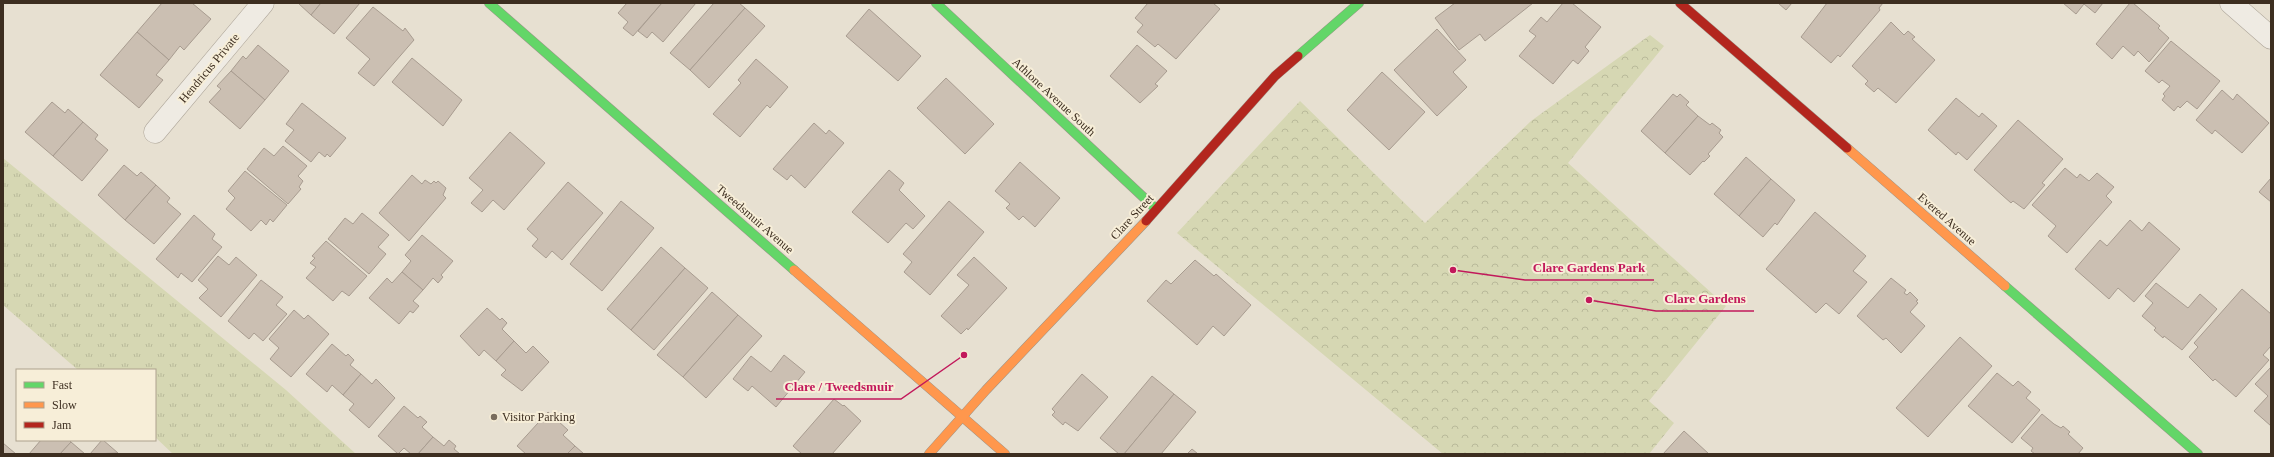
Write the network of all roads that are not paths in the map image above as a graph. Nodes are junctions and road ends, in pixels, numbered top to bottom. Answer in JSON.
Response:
{"nodes":[{"id":1,"x":263,"y":3,"type":"edge"},
{"id":2,"x":488,"y":3,"type":"edge"},
{"id":3,"x":936,"y":3,"type":"edge"},
{"id":4,"x":1358,"y":3,"type":"edge"},
{"id":5,"x":1680,"y":3,"type":"edge"},
{"id":6,"x":2231,"y":3,"type":"edge"},
{"id":7,"x":2271,"y":38,"type":"edge"},
{"id":8,"x":154,"y":132,"type":"dead end"},
{"id":9,"x":1156,"y":209,"type":"junction"},
{"id":10,"x":963,"y":415,"type":"junction"},
{"id":11,"x":929,"y":454,"type":"edge"},
{"id":12,"x":1005,"y":454,"type":"edge"},
{"id":13,"x":2198,"y":454,"type":"edge"}],
"edges":[{"from":1,"to":8,"type":"street","name":"Hendricus Private"},
{"from":2,"to":10,"type":"street","name":"Tweedsmuir Avenue"},
{"from":3,"to":9,"type":"street","name":"Athlone Avenue South"},
{"from":4,"to":9,"type":"street","name":"Clare Street"},
{"from":5,"to":13,"type":"street","name":"Evered Avenue"},
{"from":6,"to":7,"type":"street"},
{"from":9,"to":10,"type":"street","name":"Clare Street"},
{"from":10,"to":11,"type":"street","name":"Clare Street"},
{"from":10,"to":12,"type":"street","name":"Tweedsmuir Avenue"}]}
